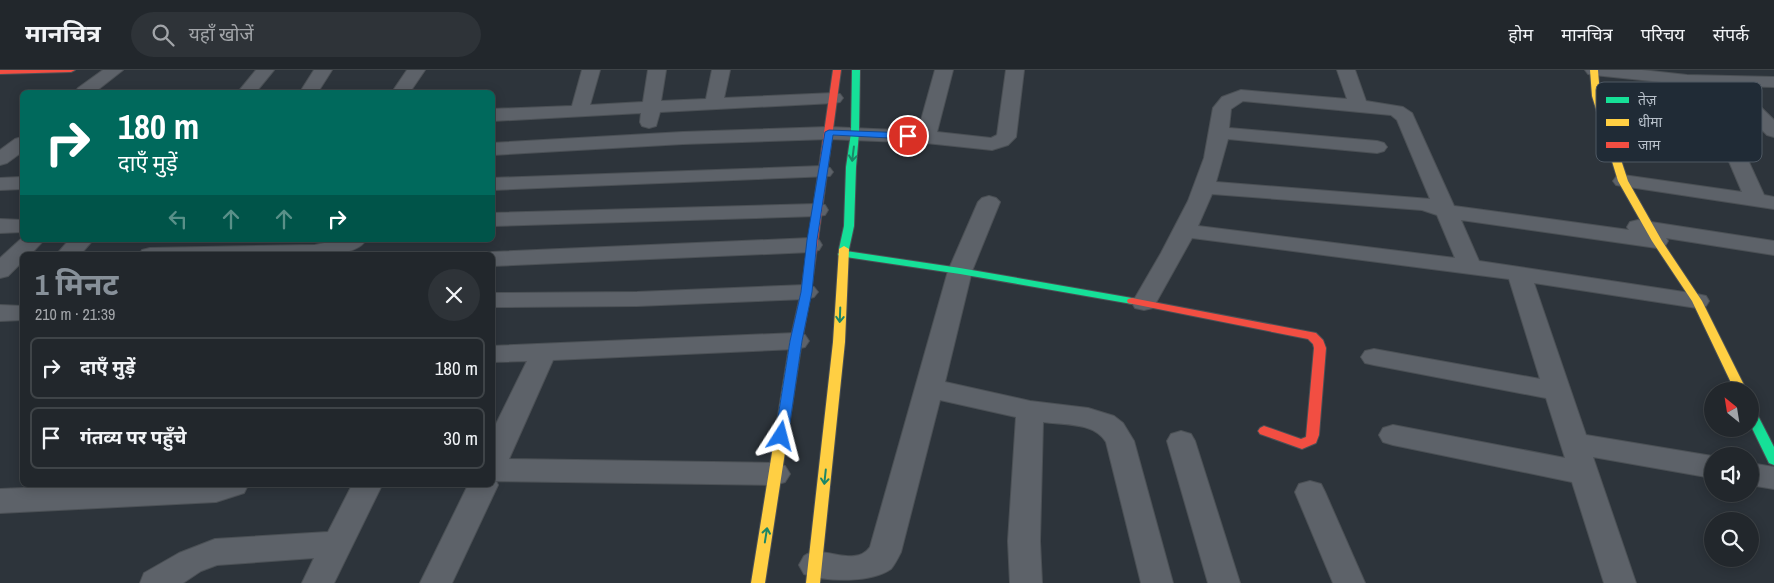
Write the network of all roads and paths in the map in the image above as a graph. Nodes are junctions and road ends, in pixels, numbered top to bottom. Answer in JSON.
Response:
{"nodes":[{"id":1,"x":71,"y":70,"type":"edge"},
{"id":2,"x":114,"y":70,"type":"edge"},
{"id":3,"x":265,"y":70,"type":"edge"},
{"id":4,"x":323,"y":70,"type":"edge"},
{"id":5,"x":416,"y":70,"type":"edge"},
{"id":6,"x":591,"y":70,"type":"edge"},
{"id":7,"x":657,"y":70,"type":"edge"},
{"id":8,"x":721,"y":70,"type":"edge"},
{"id":9,"x":837,"y":70,"type":"edge"},
{"id":10,"x":856,"y":70,"type":"edge"},
{"id":11,"x":944,"y":70,"type":"edge"},
{"id":12,"x":1015,"y":70,"type":"edge"},
{"id":13,"x":1346,"y":70,"type":"edge"},
{"id":14,"x":1594,"y":70,"type":"edge"},
{"id":15,"x":4,"y":75,"type":"edge"},
{"id":16,"x":1730,"y":76,"type":"edge"},
{"id":17,"x":1695,"y":80,"type":"joint"},
{"id":18,"x":1774,"y":82,"type":"edge"},
{"id":19,"x":87,"y":90,"type":"edge"},
{"id":20,"x":249,"y":90,"type":"edge"},
{"id":21,"x":311,"y":90,"type":"edge"},
{"id":22,"x":402,"y":90,"type":"edge"},
{"id":23,"x":1596,"y":96,"type":"edge"},
{"id":24,"x":834,"y":98,"type":"junction"},
{"id":25,"x":714,"y":104,"type":"junction"},
{"id":26,"x":1358,"y":105,"type":"junction"},
{"id":27,"x":651,"y":107,"type":"junction"},
{"id":28,"x":579,"y":110,"type":"junction"},
{"id":29,"x":495,"y":115,"type":"edge"},
{"id":30,"x":1762,"y":115,"type":"edge"},
{"id":31,"x":1773,"y":128,"type":"edge"},
{"id":32,"x":829,"y":132,"type":"junction"},
{"id":33,"x":855,"y":133,"type":"junction"},
{"id":34,"x":1219,"y":133,"type":"junction"},
{"id":35,"x":926,"y":137,"type":"junction"},
{"id":36,"x":648,"y":140,"type":"junction"},
{"id":37,"x":1377,"y":147,"type":"dead end"},
{"id":38,"x":495,"y":149,"type":"edge"},
{"id":39,"x":1617,"y":162,"type":"edge"},
{"id":40,"x":1744,"y":162,"type":"edge"},
{"id":41,"x":823,"y":172,"type":"junction"},
{"id":42,"x":1623,"y":181,"type":"junction"},
{"id":43,"x":20,"y":183,"type":"edge"},
{"id":44,"x":0,"y":184,"type":"edge"},
{"id":45,"x":495,"y":184,"type":"edge"},
{"id":46,"x":1203,"y":188,"type":"junction"},
{"id":47,"x":989,"y":202,"type":"dead end"},
{"id":48,"x":1765,"y":202,"type":"edge"},
{"id":49,"x":1437,"y":205,"type":"junction"},
{"id":50,"x":817,"y":210,"type":"junction"},
{"id":51,"x":495,"y":220,"type":"edge"},
{"id":52,"x":0,"y":226,"type":"edge"},
{"id":53,"x":20,"y":226,"type":"edge"},
{"id":54,"x":1185,"y":231,"type":"junction"},
{"id":55,"x":1654,"y":235,"type":"junction"},
{"id":56,"x":31,"y":242,"type":"edge"},
{"id":57,"x":80,"y":242,"type":"edge"},
{"id":58,"x":350,"y":242,"type":"edge"},
{"id":59,"x":811,"y":245,"type":"junction"},
{"id":60,"x":1774,"y":248,"type":"edge"},
{"id":61,"x":265,"y":249,"type":"edge"},
{"id":62,"x":22,"y":252,"type":"edge"},
{"id":63,"x":70,"y":252,"type":"edge"},
{"id":64,"x":208,"y":252,"type":"edge"},
{"id":65,"x":20,"y":254,"type":"edge"},
{"id":66,"x":843,"y":254,"type":"junction"},
{"id":67,"x":495,"y":259,"type":"edge"},
{"id":68,"x":11,"y":264,"type":"edge"},
{"id":69,"x":1470,"y":266,"type":"junction"},
{"id":70,"x":960,"y":271,"type":"junction"},
{"id":71,"x":1519,"y":273,"type":"junction"},
{"id":72,"x":806,"y":292,"type":"junction"},
{"id":73,"x":495,"y":300,"type":"edge"},
{"id":74,"x":1696,"y":301,"type":"junction"},
{"id":75,"x":1136,"y":302,"type":"junction"},
{"id":76,"x":0,"y":313,"type":"edge"},
{"id":77,"x":20,"y":313,"type":"edge"},
{"id":78,"x":796,"y":341,"type":"junction"},
{"id":79,"x":544,"y":352,"type":"junction"},
{"id":80,"x":495,"y":354,"type":"edge"},
{"id":81,"x":1374,"y":357,"type":"dead end"},
{"id":82,"x":1736,"y":382,"type":"edge"},
{"id":83,"x":930,"y":388,"type":"junction"},
{"id":84,"x":1557,"y":391,"type":"junction"},
{"id":85,"x":1030,"y":411,"type":"junction"},
{"id":86,"x":1759,"y":429,"type":"edge"},
{"id":87,"x":1264,"y":431,"type":"dead end"},
{"id":88,"x":1393,"y":436,"type":"dead end"},
{"id":89,"x":1181,"y":441,"type":"dead end"},
{"id":90,"x":1574,"y":443,"type":"junction"},
{"id":91,"x":495,"y":458,"type":"edge"},
{"id":92,"x":1774,"y":460,"type":"edge"},
{"id":93,"x":1704,"y":467,"type":"edge"},
{"id":94,"x":495,"y":470,"type":"edge"},
{"id":95,"x":1584,"y":473,"type":"junction"},
{"id":96,"x":775,"y":474,"type":"junction"},
{"id":97,"x":1759,"y":476,"type":"edge"},
{"id":98,"x":1774,"y":478,"type":"edge"},
{"id":99,"x":227,"y":487,"type":"edge"},
{"id":100,"x":366,"y":487,"type":"edge"},
{"id":101,"x":482,"y":487,"type":"edge"},
{"id":102,"x":1310,"y":492,"type":"dead end"},
{"id":103,"x":9,"y":500,"type":"edge"},
{"id":104,"x":338,"y":544,"type":"junction"},
{"id":105,"x":814,"y":574,"type":"edge"},
{"id":106,"x":156,"y":583,"type":"edge"},
{"id":107,"x":318,"y":583,"type":"edge"},
{"id":108,"x":436,"y":583,"type":"edge"},
{"id":109,"x":758,"y":583,"type":"edge"},
{"id":110,"x":1026,"y":583,"type":"edge"},
{"id":111,"x":1157,"y":583,"type":"edge"},
{"id":112,"x":1224,"y":583,"type":"edge"},
{"id":113,"x":1349,"y":583,"type":"edge"},
{"id":114,"x":1620,"y":583,"type":"edge"}],
"edges":[{"from":1,"to":15,"type":"main road"},
{"from":2,"to":19,"type":"street"},
{"from":3,"to":20,"type":"street"},
{"from":4,"to":21,"type":"street"},
{"from":5,"to":22,"type":"street"},
{"from":6,"to":28,"type":"street"},
{"from":7,"to":27,"type":"street"},
{"from":8,"to":25,"type":"street"},
{"from":9,"to":24,"type":"main road"},
{"from":10,"to":33,"type":"main road"},
{"from":11,"to":35,"type":"street"},
{"from":12,"to":35,"type":"street"},
{"from":13,"to":26,"type":"street"},
{"from":14,"to":17,"type":"street"},
{"from":14,"to":23,"type":"main road"},
{"from":16,"to":17,"type":"street"},
{"from":16,"to":18,"type":"street"},
{"from":24,"to":25,"type":"street"},
{"from":24,"to":32,"type":"main road"},
{"from":25,"to":27,"type":"street"},
{"from":26,"to":34,"type":"street"},
{"from":26,"to":49,"type":"street"},
{"from":27,"to":28,"type":"street"},
{"from":27,"to":36,"type":"street"},
{"from":28,"to":29,"type":"street"},
{"from":30,"to":31,"type":"street"},
{"from":32,"to":33,"type":"street"},
{"from":32,"to":36,"type":"street"},
{"from":32,"to":41,"type":"main road"},
{"from":33,"to":35,"type":"street"},
{"from":33,"to":66,"type":"main road","one_way":true},
{"from":34,"to":37,"type":"street"},
{"from":34,"to":46,"type":"street"},
{"from":36,"to":38,"type":"street"},
{"from":39,"to":42,"type":"main road"},
{"from":40,"to":48,"type":"street"},
{"from":41,"to":45,"type":"street"},
{"from":41,"to":50,"type":"main road"},
{"from":42,"to":48,"type":"street"},
{"from":42,"to":55,"type":"main road"},
{"from":43,"to":44,"type":"street"},
{"from":46,"to":49,"type":"street"},
{"from":46,"to":54,"type":"street"},
{"from":47,"to":70,"type":"street"},
{"from":49,"to":55,"type":"street"},
{"from":49,"to":69,"type":"street"},
{"from":50,"to":51,"type":"street"},
{"from":50,"to":59,"type":"main road"},
{"from":52,"to":53,"type":"street"},
{"from":54,"to":69,"type":"street"},
{"from":54,"to":75,"type":"street"},
{"from":55,"to":60,"type":"street"},
{"from":55,"to":74,"type":"main road"},
{"from":56,"to":62,"type":"street"},
{"from":57,"to":63,"type":"street"},
{"from":58,"to":61,"type":"street"},
{"from":59,"to":67,"type":"street"},
{"from":59,"to":72,"type":"main road"},
{"from":61,"to":64,"type":"street"},
{"from":65,"to":68,"type":"street"},
{"from":66,"to":70,"type":"main road"},
{"from":66,"to":105,"type":"main road","one_way":true},
{"from":69,"to":71,"type":"street"},
{"from":70,"to":75,"type":"main road"},
{"from":70,"to":83,"type":"street"},
{"from":71,"to":74,"type":"street"},
{"from":71,"to":84,"type":"street"},
{"from":72,"to":73,"type":"street"},
{"from":72,"to":78,"type":"main road"},
{"from":74,"to":82,"type":"main road"},
{"from":75,"to":87,"type":"main road"},
{"from":76,"to":77,"type":"street"},
{"from":78,"to":79,"type":"street"},
{"from":78,"to":96,"type":"main road"},
{"from":79,"to":80,"type":"street"},
{"from":79,"to":91,"type":"street"},
{"from":81,"to":84,"type":"street"},
{"from":83,"to":85,"type":"street"},
{"from":83,"to":105,"type":"street"},
{"from":84,"to":90,"type":"street"},
{"from":85,"to":110,"type":"street"},
{"from":85,"to":111,"type":"street"},
{"from":86,"to":92,"type":"main road"},
{"from":88,"to":95,"type":"street"},
{"from":89,"to":112,"type":"street"},
{"from":90,"to":93,"type":"street"},
{"from":90,"to":95,"type":"street"},
{"from":94,"to":96,"type":"street"},
{"from":95,"to":114,"type":"street"},
{"from":109,"to":96,"type":"main road","one_way":true},
{"from":97,"to":98,"type":"street"},
{"from":99,"to":103,"type":"street"},
{"from":100,"to":104,"type":"street"},
{"from":101,"to":108,"type":"street"},
{"from":102,"to":113,"type":"street"},
{"from":104,"to":106,"type":"street"},
{"from":104,"to":107,"type":"street"}]}
